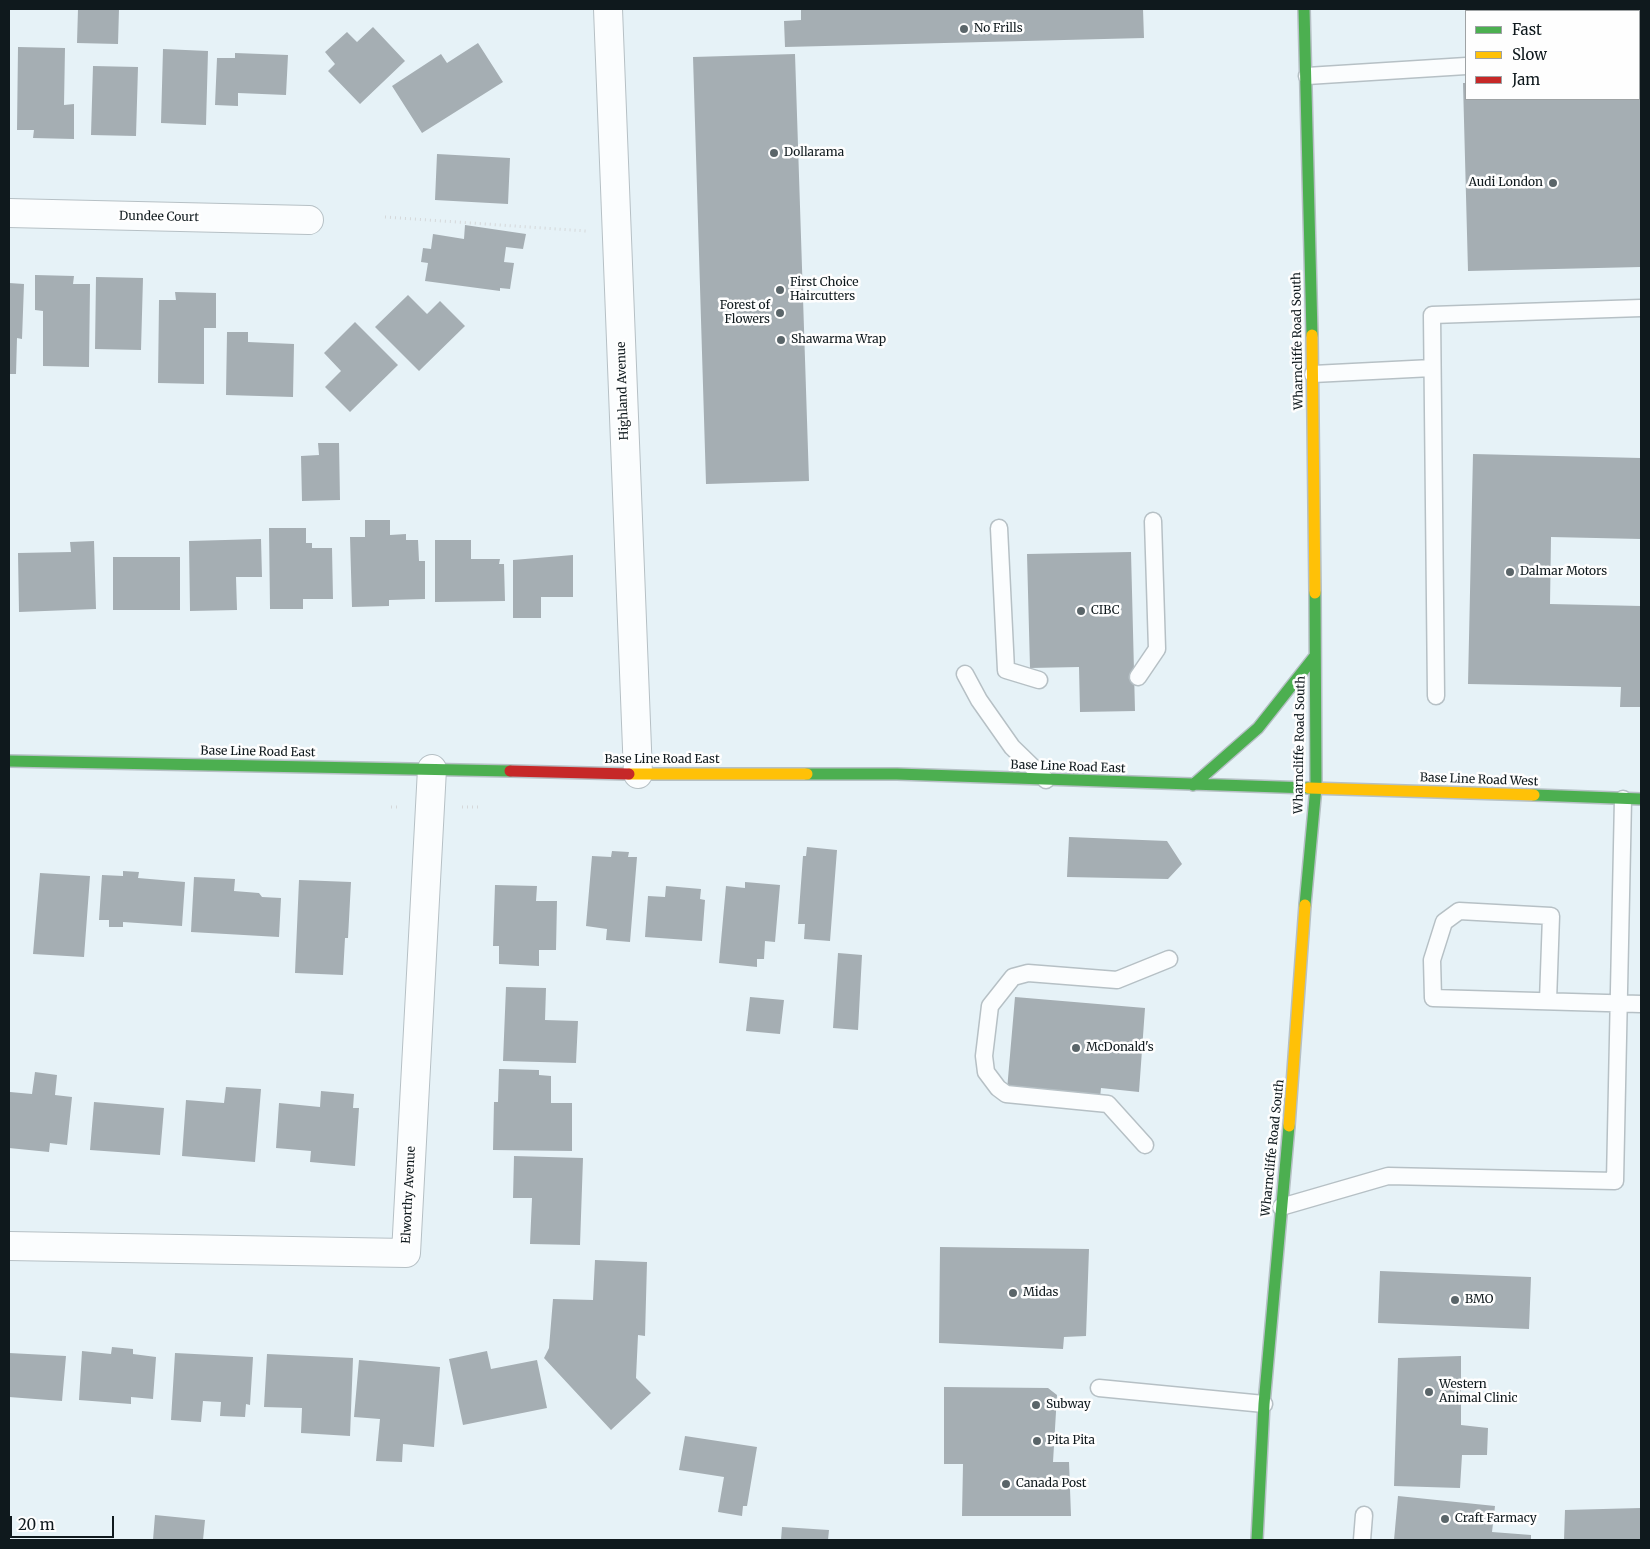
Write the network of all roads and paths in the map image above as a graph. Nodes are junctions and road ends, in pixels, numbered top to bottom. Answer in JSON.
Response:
{"nodes":[{"id":1,"x":608,"y":9,"type":"edge"},
{"id":2,"x":1304,"y":9,"type":"edge"},
{"id":3,"x":1465,"y":66,"type":"edge"},
{"id":4,"x":1307,"y":76,"type":"junction"},
{"id":5,"x":9,"y":213,"type":"edge"},
{"id":6,"x":385,"y":217,"type":"dead end"},
{"id":7,"x":309,"y":220,"type":"dead end"},
{"id":8,"x":617,"y":234,"type":"junction"},
{"id":9,"x":1641,"y":308,"type":"edge"},
{"id":10,"x":1432,"y":368,"type":"junction"},
{"id":11,"x":1313,"y":374,"type":"junction"},
{"id":12,"x":1154,"y":521,"type":"dead end"},
{"id":13,"x":999,"y":528,"type":"dead end"},
{"id":14,"x":1314,"y":656,"type":"junction"},
{"id":15,"x":965,"y":674,"type":"dead end"},
{"id":16,"x":1138,"y":677,"type":"dead end"},
{"id":17,"x":1039,"y":680,"type":"dead end"},
{"id":18,"x":1436,"y":696,"type":"dead end"},
{"id":19,"x":9,"y":761,"type":"edge"},
{"id":20,"x":432,"y":769,"type":"junction"},
{"id":21,"x":638,"y":774,"type":"junction"},
{"id":22,"x":1046,"y":780,"type":"junction"},
{"id":23,"x":1193,"y":785,"type":"junction"},
{"id":24,"x":1316,"y":787,"type":"junction"},
{"id":25,"x":1623,"y":799,"type":"junction"},
{"id":26,"x":1641,"y":799,"type":"edge"},
{"id":27,"x":1169,"y":959,"type":"dead end"},
{"id":28,"x":1548,"y":1001,"type":"junction"},
{"id":29,"x":1619,"y":1003,"type":"junction"},
{"id":30,"x":1641,"y":1004,"type":"edge"},
{"id":31,"x":1145,"y":1146,"type":"dead end"},
{"id":32,"x":1281,"y":1207,"type":"junction"},
{"id":33,"x":9,"y":1246,"type":"edge"},
{"id":34,"x":1099,"y":1388,"type":"dead end"},
{"id":35,"x":1264,"y":1404,"type":"junction"},
{"id":36,"x":1364,"y":1515,"type":"dead end"},
{"id":37,"x":1257,"y":1540,"type":"edge"},
{"id":38,"x":1362,"y":1540,"type":"edge"}],
"edges":[{"from":1,"to":8,"type":"street","name":"Highland Avenue"},
{"from":2,"to":4,"type":"main road","name":"Wharncliffe Road South"},
{"from":3,"to":4,"type":"lane"},
{"from":4,"to":11,"type":"main road","name":"Wharncliffe Road South"},
{"from":5,"to":7,"type":"street","name":"Dundee Court"},
{"from":6,"to":8,"type":"path"},
{"from":8,"to":21,"type":"street","name":"Highland Avenue"},
{"from":9,"to":10,"type":"lane"},
{"from":10,"to":11,"type":"lane"},
{"from":10,"to":18,"type":"lane"},
{"from":11,"to":14,"type":"main road","name":"Wharncliffe Road South"},
{"from":12,"to":16,"type":"lane"},
{"from":13,"to":17,"type":"lane"},
{"from":14,"to":23,"type":"main road"},
{"from":14,"to":24,"type":"main road","name":"Wharncliffe Road South"},
{"from":15,"to":22,"type":"lane"},
{"from":19,"to":20,"type":"main road","name":"Base Line Road East"},
{"from":20,"to":21,"type":"main road","name":"Base Line Road East"},
{"from":20,"to":33,"type":"street","name":"Elworthy Avenue"},
{"from":21,"to":22,"type":"main road","name":"Base Line Road East"},
{"from":22,"to":23,"type":"main road","name":"Base Line Road East"},
{"from":23,"to":24,"type":"main road","name":"Base Line Road East"},
{"from":24,"to":25,"type":"main road","name":"Base Line Road West"},
{"from":24,"to":32,"type":"main road","name":"Wharncliffe Road South"},
{"from":25,"to":26,"type":"main road","name":"Base Line Road West"},
{"from":25,"to":29,"type":"lane"},
{"from":27,"to":31,"type":"lane"},
{"from":28,"to":28,"type":"lane"},
{"from":28,"to":29,"type":"lane"},
{"from":29,"to":30,"type":"lane"},
{"from":29,"to":32,"type":"lane"},
{"from":32,"to":35,"type":"main road","name":"Wharncliffe Road South"},
{"from":34,"to":35,"type":"lane"},
{"from":35,"to":37,"type":"main road","name":"Wharncliffe Road South"},
{"from":36,"to":38,"type":"lane"}]}
